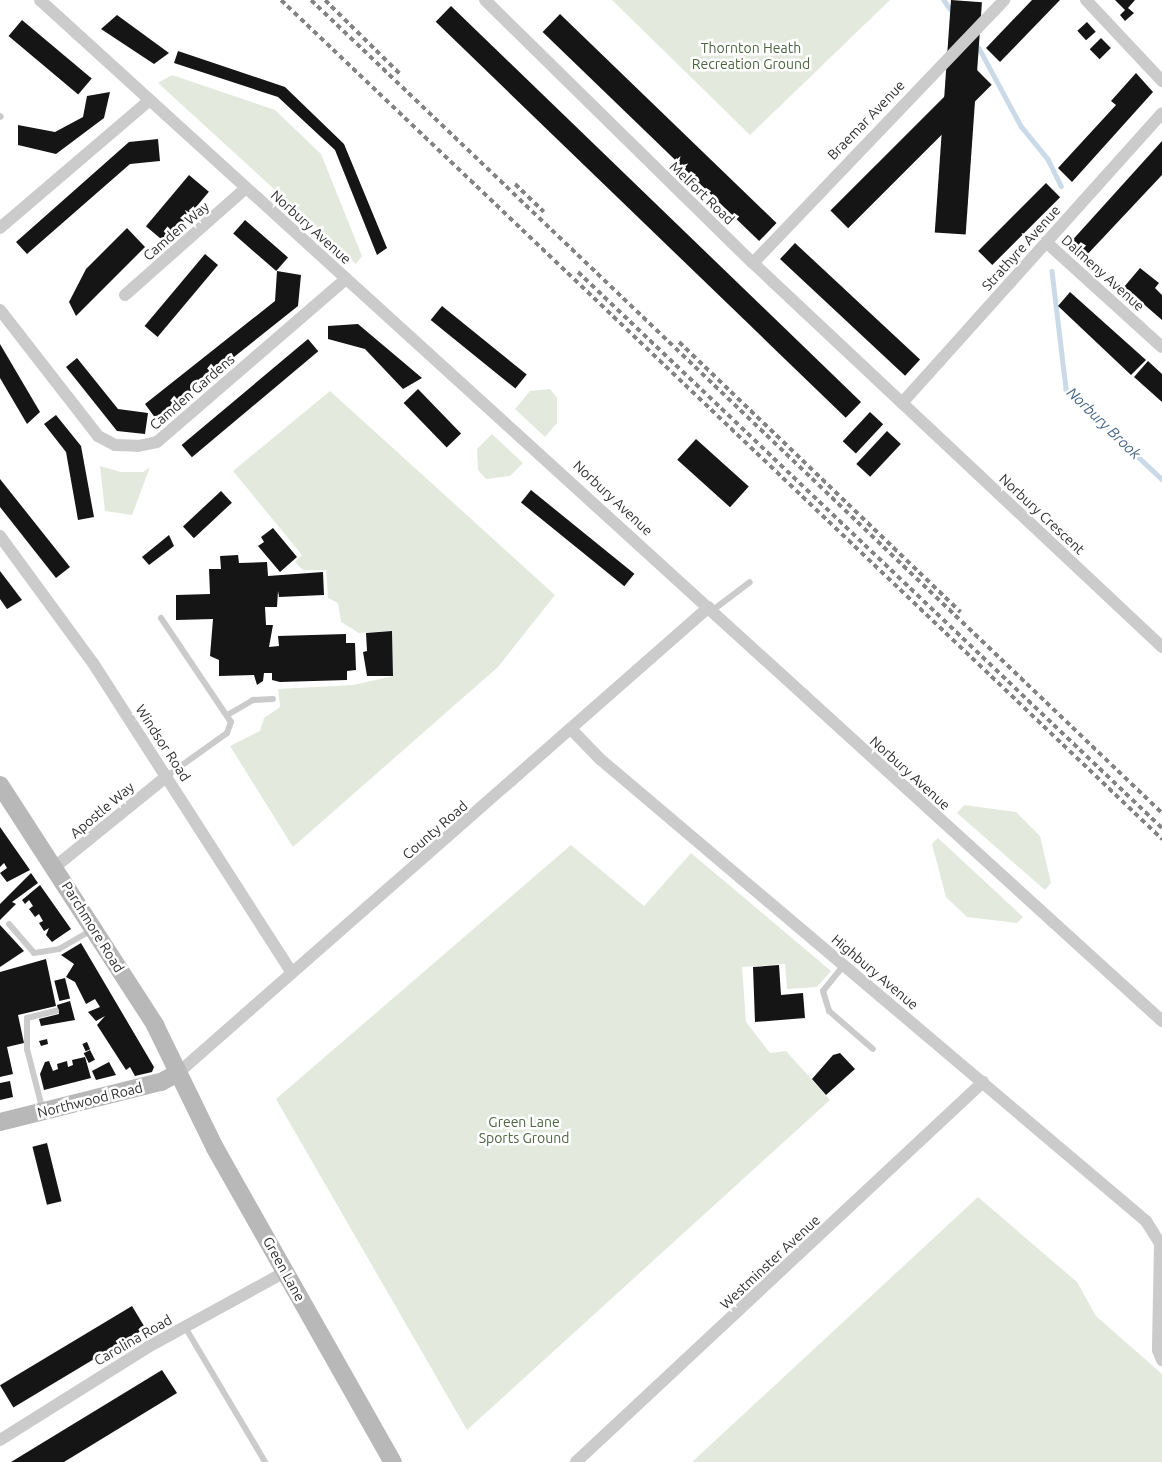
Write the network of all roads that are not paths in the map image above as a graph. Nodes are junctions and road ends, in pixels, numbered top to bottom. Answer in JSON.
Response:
{"nodes":[{"id":1,"x":40,"y":0,"type":"edge"},
{"id":2,"x":485,"y":0,"type":"edge"},
{"id":3,"x":1004,"y":0,"type":"edge"},
{"id":4,"x":1086,"y":0,"type":"edge"},
{"id":5,"x":1162,"y":81,"type":"edge"},
{"id":6,"x":150,"y":100,"type":"junction"},
{"id":7,"x":1162,"y":113,"type":"edge"},
{"id":8,"x":245,"y":188,"type":"junction"},
{"id":9,"x":0,"y":228,"type":"edge"},
{"id":10,"x":1046,"y":242,"type":"junction"},
{"id":11,"x":752,"y":263,"type":"junction"},
{"id":12,"x":346,"y":279,"type":"junction"},
{"id":13,"x":126,"y":295,"type":"dead end"},
{"id":14,"x":0,"y":310,"type":"edge"},
{"id":15,"x":1162,"y":347,"type":"edge"},
{"id":16,"x":902,"y":403,"type":"junction"},
{"id":17,"x":0,"y":536,"type":"edge"},
{"id":18,"x":750,"y":582,"type":"dead end"},
{"id":19,"x":711,"y":609,"type":"junction"},
{"id":20,"x":161,"y":618,"type":"dead end"},
{"id":21,"x":1162,"y":647,"type":"edge"},
{"id":22,"x":273,"y":699,"type":"dead end"},
{"id":23,"x":229,"y":714,"type":"junction"},
{"id":24,"x":571,"y":729,"type":"junction"},
{"id":25,"x":167,"y":776,"type":"junction"},
{"id":26,"x":0,"y":785,"type":"edge"},
{"id":27,"x":56,"y":866,"type":"junction"},
{"id":28,"x":9,"y":924,"type":"dead end"},
{"id":29,"x":94,"y":929,"type":"junction"},
{"id":30,"x":844,"y":965,"type":"junction"},
{"id":31,"x":292,"y":973,"type":"junction"},
{"id":32,"x":56,"y":1011,"type":"dead end"},
{"id":33,"x":1162,"y":1021,"type":"edge"},
{"id":34,"x":873,"y":1049,"type":"dead end"},
{"id":35,"x":178,"y":1073,"type":"junction"},
{"id":36,"x":982,"y":1082,"type":"junction"},
{"id":37,"x":43,"y":1112,"type":"junction"},
{"id":38,"x":0,"y":1122,"type":"edge"},
{"id":39,"x":1158,"y":1228,"type":"edge"},
{"id":40,"x":285,"y":1272,"type":"junction"},
{"id":41,"x":185,"y":1327,"type":"junction"},
{"id":42,"x":1162,"y":1360,"type":"edge"},
{"id":43,"x":0,"y":1440,"type":"edge"},
{"id":44,"x":266,"y":1462,"type":"edge"},
{"id":45,"x":393,"y":1462,"type":"edge"},
{"id":46,"x":576,"y":1462,"type":"edge"}],
"edges":[{"from":1,"to":6,"type":"street","name":"Norbury Avenue"},
{"from":2,"to":11,"type":"street","name":"Melfort Road"},
{"from":3,"to":11,"type":"street","name":"Braemar Avenue"},
{"from":4,"to":5,"type":"street"},
{"from":6,"to":8,"type":"street","name":"Norbury Avenue"},
{"from":6,"to":9,"type":"street"},
{"from":7,"to":10,"type":"street","name":"Strathyre Avenue"},
{"from":8,"to":12,"type":"street","name":"Norbury Avenue"},
{"from":8,"to":13,"type":"street","name":"Camden Way"},
{"from":10,"to":15,"type":"street","name":"Dalmeny Avenue"},
{"from":10,"to":16,"type":"street","name":"Strathyre Avenue"},
{"from":11,"to":16,"type":"street","name":"Melfort Road"},
{"from":12,"to":14,"type":"street","name":"Camden Gardens"},
{"from":12,"to":19,"type":"street","name":"Norbury Avenue"},
{"from":16,"to":21,"type":"street","name":"Norbury Crescent"},
{"from":17,"to":25,"type":"street","name":"Windsor Road"},
{"from":18,"to":19,"type":"lane"},
{"from":19,"to":24,"type":"street","name":"County Road"},
{"from":19,"to":33,"type":"street","name":"Norbury Avenue"},
{"from":20,"to":23,"type":"lane"},
{"from":22,"to":23,"type":"lane"},
{"from":23,"to":25,"type":"lane"},
{"from":24,"to":30,"type":"street","name":"Highbury Avenue"},
{"from":24,"to":31,"type":"street","name":"County Road"},
{"from":25,"to":27,"type":"street","name":"Apostle Way"},
{"from":25,"to":31,"type":"street","name":"Windsor Road"},
{"from":26,"to":27,"type":"main road","name":"Parchmore Road"},
{"from":27,"to":29,"type":"main road","name":"Parchmore Road"},
{"from":28,"to":29,"type":"lane"},
{"from":29,"to":35,"type":"main road","name":"Parchmore Road"},
{"from":30,"to":34,"type":"lane"},
{"from":30,"to":36,"type":"street","name":"Highbury Avenue"},
{"from":31,"to":35,"type":"street","name":"County Road"},
{"from":32,"to":37,"type":"lane"},
{"from":35,"to":37,"type":"main road","name":"Northwood Road"},
{"from":35,"to":40,"type":"main road","name":"Green Lane"},
{"from":36,"to":39,"type":"street","name":"Highbury Avenue"},
{"from":36,"to":46,"type":"street","name":"Westminster Avenue"},
{"from":37,"to":38,"type":"main road","name":"Northwood Road"},
{"from":39,"to":42,"type":"street"},
{"from":40,"to":41,"type":"street","name":"Carolina Road"},
{"from":40,"to":45,"type":"main road","name":"Green Lane"},
{"from":41,"to":43,"type":"street","name":"Carolina Road"},
{"from":41,"to":44,"type":"lane"}]}
